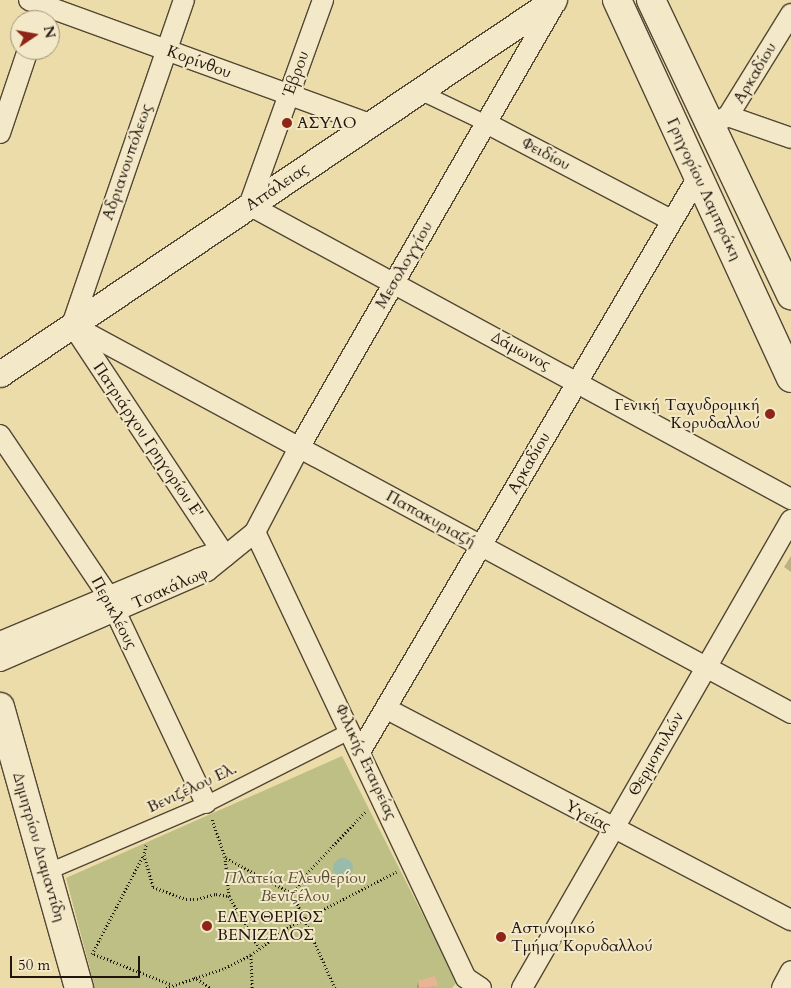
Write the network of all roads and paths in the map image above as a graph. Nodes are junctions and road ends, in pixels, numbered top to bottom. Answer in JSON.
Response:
{"nodes":[{"id":1,"x":184,"y":0,"type":"edge"},
{"id":2,"x":323,"y":0,"type":"edge"},
{"id":3,"x":555,"y":0,"type":"edge"},
{"id":4,"x":617,"y":0,"type":"edge"},
{"id":5,"x":651,"y":0,"type":"edge"},
{"id":6,"x":39,"y":6,"type":"edge"},
{"id":7,"x":791,"y":14,"type":"edge"},
{"id":8,"x":166,"y":50,"type":"junction"},
{"id":9,"x":25,"y":60,"type":"edge"},
{"id":10,"x":419,"y":91,"type":"junction"},
{"id":11,"x":289,"y":95,"type":"junction"},
{"id":12,"x":720,"y":120,"type":"junction"},
{"id":13,"x":370,"y":124,"type":"junction"},
{"id":14,"x":488,"y":124,"type":"junction"},
{"id":15,"x":0,"y":134,"type":"edge"},
{"id":16,"x":791,"y":138,"type":"edge"},
{"id":17,"x":698,"y":177,"type":"junction"},
{"id":18,"x":249,"y":205,"type":"junction"},
{"id":19,"x":671,"y":220,"type":"junction"},
{"id":20,"x":393,"y":282,"type":"junction"},
{"id":21,"x":790,"y":291,"type":"edge"},
{"id":22,"x":72,"y":324,"type":"junction"},
{"id":23,"x":0,"y":374,"type":"edge"},
{"id":24,"x":791,"y":378,"type":"edge"},
{"id":25,"x":576,"y":382,"type":"junction"},
{"id":26,"x":0,"y":435,"type":"edge"},
{"id":27,"x":300,"y":446,"type":"junction"},
{"id":28,"x":791,"y":499,"type":"edge"},
{"id":29,"x":791,"y":520,"type":"edge"},
{"id":30,"x":255,"y":532,"type":"junction"},
{"id":31,"x":480,"y":547,"type":"junction"},
{"id":32,"x":225,"y":556,"type":"junction"},
{"id":33,"x":112,"y":604,"type":"junction"},
{"id":34,"x":0,"y":642,"type":"edge"},
{"id":35,"x":0,"y":661,"type":"edge"},
{"id":36,"x":705,"y":669,"type":"junction"},
{"id":37,"x":0,"y":707,"type":"edge"},
{"id":38,"x":387,"y":710,"type":"junction"},
{"id":39,"x":791,"y":713,"type":"edge"},
{"id":40,"x":351,"y":730,"type":"junction"},
{"id":41,"x":361,"y":750,"type":"junction"},
{"id":42,"x":207,"y":803,"type":"junction"},
{"id":43,"x":373,"y":803,"type":"dead end"},
{"id":44,"x":613,"y":829,"type":"junction"},
{"id":45,"x":144,"y":837,"type":"dead end"},
{"id":46,"x":144,"y":856,"type":"junction"},
{"id":47,"x":225,"y":857,"type":"junction"},
{"id":48,"x":398,"y":871,"type":"dead end"},
{"id":49,"x":46,"y":872,"type":"junction"},
{"id":50,"x":293,"y":894,"type":"junction"},
{"id":51,"x":228,"y":896,"type":"junction"},
{"id":52,"x":791,"y":920,"type":"edge"},
{"id":53,"x":304,"y":921,"type":"junction"},
{"id":54,"x":258,"y":948,"type":"junction"},
{"id":55,"x":94,"y":954,"type":"junction"},
{"id":56,"x":251,"y":955,"type":"junction"},
{"id":57,"x":87,"y":957,"type":"dead end"},
{"id":58,"x":791,"y":971,"type":"edge"},
{"id":59,"x":194,"y":976,"type":"junction"},
{"id":60,"x":170,"y":984,"type":"junction"},
{"id":61,"x":79,"y":988,"type":"edge"},
{"id":62,"x":166,"y":988,"type":"edge"},
{"id":63,"x":211,"y":988,"type":"edge"},
{"id":64,"x":252,"y":988,"type":"edge"},
{"id":65,"x":335,"y":988,"type":"edge"},
{"id":66,"x":481,"y":988,"type":"edge"},
{"id":67,"x":522,"y":988,"type":"edge"},
{"id":68,"x":782,"y":988,"type":"edge"}],
"edges":[{"from":1,"to":8,"type":"street","name":"Αδριανουπόλεως"},
{"from":2,"to":11,"type":"street","name":"Έβρου"},
{"from":3,"to":10,"type":"street","name":"Αττάλειας"},
{"from":3,"to":14,"type":"street","name":"Μεσολογγίου"},
{"from":4,"to":17,"type":"main road","name":"Γρηγορίου Λαμπράκη"},
{"from":5,"to":12,"type":"main road","name":"Γρηγορίου Λαμπράκη"},
{"from":6,"to":8,"type":"street","name":"Κορίνθου"},
{"from":7,"to":12,"type":"street","name":"Αρκαδίου"},
{"from":8,"to":11,"type":"street","name":"Κορίνθου"},
{"from":8,"to":22,"type":"street","name":"Αδριανουπόλεως"},
{"from":9,"to":15,"type":"street"},
{"from":10,"to":13,"type":"street","name":"Αττάλειας"},
{"from":10,"to":14,"type":"street","name":"Φειδίου"},
{"from":11,"to":13,"type":"street","name":"Κορίνθου"},
{"from":11,"to":18,"type":"street","name":"Έβρου"},
{"from":12,"to":16,"type":"street"},
{"from":12,"to":21,"type":"main road","name":"Γρηγορίου Λαμπράκη"},
{"from":13,"to":18,"type":"street","name":"Αττάλειας"},
{"from":14,"to":19,"type":"street","name":"Φειδίου"},
{"from":14,"to":20,"type":"street","name":"Μεσολογγίου"},
{"from":17,"to":19,"type":"street","name":"Αρκαδίου"},
{"from":17,"to":24,"type":"main road","name":"Γρηγορίου Λαμπράκη"},
{"from":18,"to":20,"type":"street","name":"Δάμωνος"},
{"from":18,"to":22,"type":"street","name":"Αττάλειας"},
{"from":19,"to":25,"type":"street","name":"Αρκαδίου"},
{"from":20,"to":25,"type":"street","name":"Δάμωνος"},
{"from":20,"to":27,"type":"street","name":"Μεσολογγίου"},
{"from":22,"to":23,"type":"street","name":"Αττάλειας"},
{"from":22,"to":27,"type":"street","name":"Παπακυριαζή"},
{"from":22,"to":32,"type":"street","name":"Πατριάρχου Γρηγορίου Ε'"},
{"from":25,"to":28,"type":"street","name":"Δάμωνος"},
{"from":25,"to":31,"type":"street","name":"Αρκαδίου"},
{"from":26,"to":33,"type":"street","name":"Περικλέους"},
{"from":27,"to":30,"type":"street","name":"Μεσολογγίου"},
{"from":27,"to":31,"type":"street","name":"Παπακυριαζή"},
{"from":29,"to":36,"type":"street","name":"Θερμοπυλών"},
{"from":30,"to":32,"type":"street","name":"Τσακάλωφ"},
{"from":30,"to":40,"type":"street","name":"Φιλικής Εταιρείας"},
{"from":31,"to":36,"type":"street","name":"Παπακυριαζή"},
{"from":31,"to":38,"type":"street","name":"Αρκαδίου"},
{"from":32,"to":33,"type":"street","name":"Τσακάλωφ"},
{"from":33,"to":34,"type":"street","name":"Τσακάλωφ"},
{"from":33,"to":35,"type":"street","name":"Τσακάλωφ"},
{"from":33,"to":42,"type":"street","name":"Περικλέους"},
{"from":36,"to":39,"type":"street","name":"Παπακυριαζή"},
{"from":36,"to":44,"type":"street","name":"Θερμοπυλών"},
{"from":37,"to":49,"type":"main road","name":"Δημητρίου Διαμαντίδη"},
{"from":38,"to":41,"type":"street","name":"Αρκαδίου"},
{"from":38,"to":44,"type":"street","name":"Υγείας"},
{"from":40,"to":41,"type":"street","name":"Φιλικής Εταιρείας"},
{"from":40,"to":42,"type":"street","name":"Βενιζέλου Ελ."},
{"from":41,"to":66,"type":"street","name":"Φιλικής Εταιρείας"},
{"from":42,"to":47,"type":"path"},
{"from":42,"to":49,"type":"street","name":"Βενιζέλου Ελ."},
{"from":43,"to":50,"type":"path"},
{"from":44,"to":52,"type":"street","name":"Υγείας"},
{"from":44,"to":67,"type":"street","name":"Θερμοπυλών"},
{"from":45,"to":46,"type":"path"},
{"from":46,"to":51,"type":"path"},
{"from":46,"to":55,"type":"path"},
{"from":47,"to":50,"type":"path"},
{"from":47,"to":51,"type":"path"},
{"from":48,"to":53,"type":"path"},
{"from":49,"to":61,"type":"main road","name":"Δημητρίου Διαμαντίδη"},
{"from":50,"to":53,"type":"path"},
{"from":51,"to":54,"type":"path"},
{"from":53,"to":54,"type":"path"},
{"from":53,"to":65,"type":"path"},
{"from":54,"to":56,"type":"path"},
{"from":55,"to":57,"type":"path"},
{"from":55,"to":60,"type":"path"},
{"from":56,"to":59,"type":"path"},
{"from":56,"to":64,"type":"path"},
{"from":58,"to":68,"type":"street"},
{"from":59,"to":60,"type":"path"},
{"from":59,"to":63,"type":"path"},
{"from":60,"to":62,"type":"path"}]}
